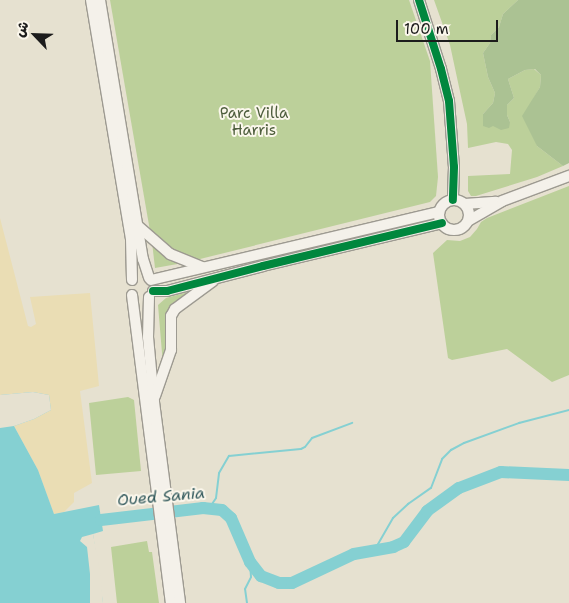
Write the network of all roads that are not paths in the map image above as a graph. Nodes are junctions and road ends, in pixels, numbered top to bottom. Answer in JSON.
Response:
{"nodes":[{"id":1,"x":91,"y":0,"type":"edge"},
{"id":2,"x":100,"y":0,"type":"edge"},
{"id":3,"x":419,"y":0,"type":"edge"},
{"id":4,"x":569,"y":176,"type":"edge"},
{"id":5,"x":453,"y":200,"type":"junction"},
{"id":6,"x":502,"y":201,"type":"junction"},
{"id":7,"x":465,"y":204,"type":"junction"},
{"id":8,"x":439,"y":212,"type":"junction"},
{"id":9,"x":468,"y":221,"type":"junction"},
{"id":10,"x":442,"y":223,"type":"junction"},
{"id":11,"x":138,"y":226,"type":"junction"},
{"id":12,"x":204,"y":268,"type":"junction"},
{"id":13,"x":217,"y":278,"type":"junction"},
{"id":14,"x":150,"y":279,"type":"junction"},
{"id":15,"x":132,"y":280,"type":"junction"},
{"id":16,"x":151,"y":294,"type":"junction"},
{"id":17,"x":132,"y":295,"type":"junction"},
{"id":18,"x":154,"y":402,"type":"junction"},
{"id":19,"x":161,"y":497,"type":"junction"},
{"id":20,"x":165,"y":527,"type":"junction"},
{"id":21,"x":171,"y":603,"type":"edge"},
{"id":22,"x":180,"y":603,"type":"edge"}],
"edges":[{"from":1,"to":15,"type":"main road"},
{"from":2,"to":11,"type":"main road"},
{"from":3,"to":5,"type":"main road"},
{"from":4,"to":6,"type":"main road"},
{"from":5,"to":7,"type":"main road"},
{"from":5,"to":8,"type":"main road"},
{"from":6,"to":7,"type":"main road"},
{"from":6,"to":9,"type":"main road"},
{"from":7,"to":9,"type":"main road"},
{"from":8,"to":10,"type":"main road"},
{"from":8,"to":12,"type":"main road"},
{"from":9,"to":10,"type":"main road"},
{"from":10,"to":13,"type":"main road"},
{"from":11,"to":12,"type":"main road"},
{"from":11,"to":14,"type":"main road"},
{"from":12,"to":14,"type":"main road"},
{"from":13,"to":16,"type":"main road"},
{"from":13,"to":18,"type":"main road"},
{"from":14,"to":15,"type":"main road"},
{"from":14,"to":16,"type":"main road"},
{"from":15,"to":17,"type":"main road"},
{"from":16,"to":17,"type":"main road"},
{"from":16,"to":18,"type":"main road"},
{"from":17,"to":19,"type":"main road"},
{"from":18,"to":19,"type":"main road"},
{"from":19,"to":20,"type":"main road"},
{"from":20,"to":21,"type":"main road"},
{"from":20,"to":22,"type":"main road"}]}
